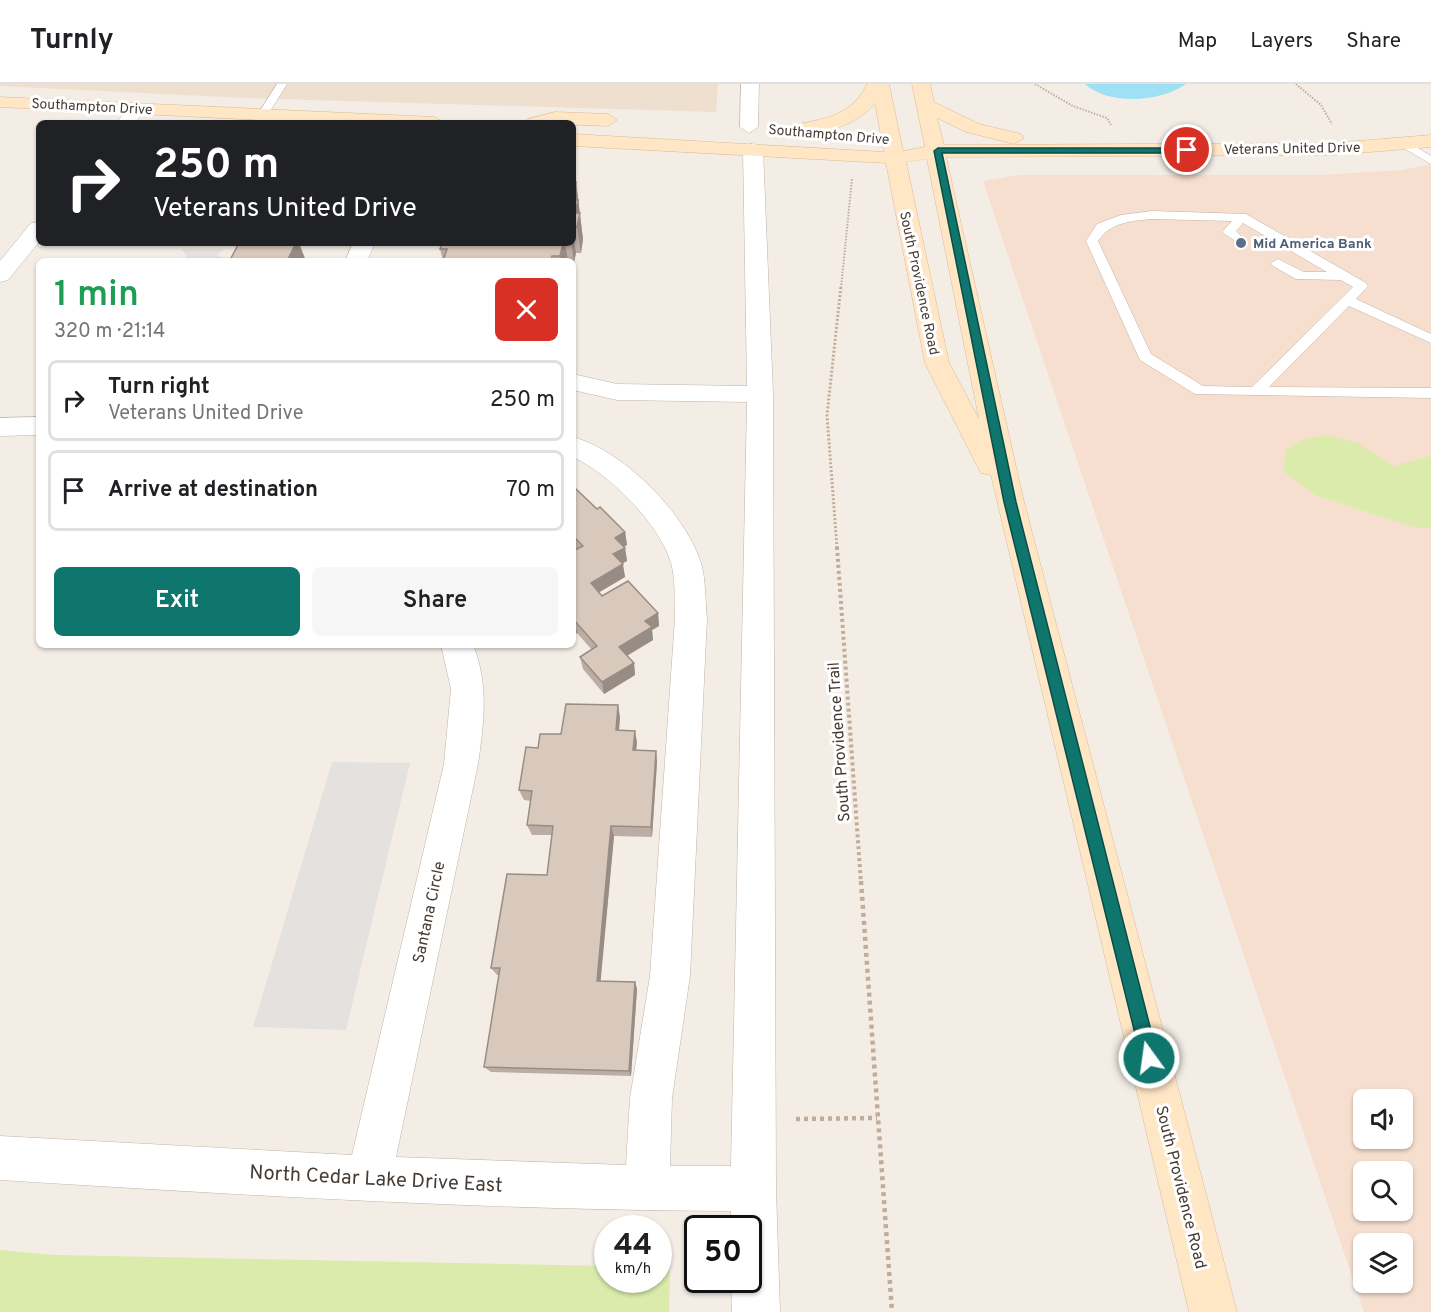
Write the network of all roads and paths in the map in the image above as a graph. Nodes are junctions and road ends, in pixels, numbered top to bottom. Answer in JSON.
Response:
{"nodes":[{"id":1,"x":282,"y":84,"type":"edge"},
{"id":2,"x":750,"y":84,"type":"edge"},
{"id":3,"x":878,"y":84,"type":"edge"},
{"id":4,"x":921,"y":84,"type":"edge"},
{"id":5,"x":1035,"y":84,"type":"edge"},
{"id":6,"x":1296,"y":84,"type":"edge"},
{"id":7,"x":0,"y":102,"type":"edge"},
{"id":8,"x":926,"y":105,"type":"junction"},
{"id":9,"x":263,"y":114,"type":"junction"},
{"id":10,"x":131,"y":116,"type":"edge"},
{"id":11,"x":373,"y":120,"type":"edge"},
{"id":12,"x":547,"y":120,"type":"edge"},
{"id":13,"x":629,"y":121,"type":"dead end"},
{"id":14,"x":725,"y":126,"type":"dead end"},
{"id":15,"x":791,"y":131,"type":"junction"},
{"id":16,"x":751,"y":138,"type":"junction"},
{"id":17,"x":576,"y":140,"type":"edge"},
{"id":18,"x":1431,"y":141,"type":"edge"},
{"id":19,"x":1404,"y":144,"type":"junction"},
{"id":20,"x":892,"y":148,"type":"junction"},
{"id":21,"x":1346,"y":148,"type":"junction"},
{"id":22,"x":1087,"y":150,"type":"junction"},
{"id":23,"x":1124,"y":150,"type":"junction"},
{"id":24,"x":938,"y":151,"type":"junction"},
{"id":25,"x":1431,"y":161,"type":"edge"},
{"id":26,"x":853,"y":170,"type":"dead end"},
{"id":27,"x":1242,"y":217,"type":"junction"},
{"id":28,"x":36,"y":234,"type":"edge"},
{"id":29,"x":1237,"y":238,"type":"dead end"},
{"id":30,"x":1278,"y":262,"type":"dead end"},
{"id":31,"x":0,"y":275,"type":"edge"},
{"id":32,"x":1344,"y":276,"type":"junction"},
{"id":33,"x":1347,"y":300,"type":"junction"},
{"id":34,"x":1431,"y":339,"type":"edge"},
{"id":35,"x":576,"y":383,"type":"edge"},
{"id":36,"x":1256,"y":391,"type":"junction"},
{"id":37,"x":617,"y":392,"type":"junction"},
{"id":38,"x":1431,"y":393,"type":"edge"},
{"id":39,"x":760,"y":394,"type":"junction"},
{"id":40,"x":576,"y":407,"type":"edge"},
{"id":41,"x":36,"y":426,"type":"edge"},
{"id":42,"x":0,"y":427,"type":"edge"},
{"id":43,"x":576,"y":448,"type":"edge"},
{"id":44,"x":1010,"y":502,"type":"junction"},
{"id":45,"x":458,"y":648,"type":"edge"},
{"id":46,"x":877,"y":1118,"type":"junction"},
{"id":47,"x":753,"y":1119,"type":"junction"},
{"id":48,"x":0,"y":1158,"type":"edge"},
{"id":49,"x":369,"y":1180,"type":"junction"},
{"id":50,"x":647,"y":1189,"type":"junction"},
{"id":51,"x":753,"y":1189,"type":"junction"},
{"id":52,"x":756,"y":1312,"type":"edge"},
{"id":53,"x":892,"y":1312,"type":"edge"},
{"id":54,"x":1213,"y":1312,"type":"edge"}],
"edges":[{"from":1,"to":9,"type":"lane"},
{"from":2,"to":16,"type":"street"},
{"from":3,"to":15,"type":"main road"},
{"from":3,"to":20,"type":"main road","name":"South Providence Road"},
{"from":4,"to":8,"type":"main road","name":"South Providence Road"},
{"from":5,"to":23,"type":"path"},
{"from":6,"to":21,"type":"path"},
{"from":7,"to":10,"type":"main road","name":"Southampton Drive"},
{"from":8,"to":22,"type":"main road"},
{"from":8,"to":24,"type":"main road","name":"South Providence Road"},
{"from":9,"to":10,"type":"main road","name":"Southampton Drive"},
{"from":9,"to":11,"type":"main road","name":"Southampton Drive"},
{"from":12,"to":13,"type":"main road"},
{"from":14,"to":16,"type":"main road","name":"Southampton Drive"},
{"from":15,"to":16,"type":"main road","name":"Southampton Drive"},
{"from":15,"to":20,"type":"main road","name":"Southampton Drive"},
{"from":16,"to":17,"type":"main road","name":"Southampton Drive"},
{"from":16,"to":20,"type":"main road","name":"Southampton Drive"},
{"from":16,"to":39,"type":"street"},
{"from":18,"to":19,"type":"main road","name":"Veterans United Drive"},
{"from":19,"to":21,"type":"main road","name":"Veterans United Drive"},
{"from":19,"to":25,"type":"lane"},
{"from":20,"to":24,"type":"main road","name":"Southampton Drive"},
{"from":20,"to":44,"type":"main road","name":"South Providence Road"},
{"from":21,"to":23,"type":"main road","name":"Veterans United Drive"},
{"from":22,"to":23,"type":"main road","name":"Veterans United Drive"},
{"from":22,"to":24,"type":"main road","name":"Veterans United Drive"},
{"from":24,"to":44,"type":"main road","name":"South Providence Road"},
{"from":26,"to":46,"type":"path","name":"South Providence Trail"},
{"from":27,"to":29,"type":"lane"},
{"from":27,"to":32,"type":"lane"},
{"from":27,"to":36,"type":"lane"},
{"from":28,"to":31,"type":"street"},
{"from":30,"to":32,"type":"lane"},
{"from":32,"to":33,"type":"lane"},
{"from":33,"to":34,"type":"lane"},
{"from":33,"to":36,"type":"lane"},
{"from":35,"to":37,"type":"street"},
{"from":36,"to":38,"type":"lane"},
{"from":37,"to":39,"type":"street"},
{"from":37,"to":40,"type":"street"},
{"from":39,"to":47,"type":"street"},
{"from":41,"to":42,"type":"street"},
{"from":43,"to":50,"type":"street"},
{"from":44,"to":54,"type":"main road","name":"South Providence Road"},
{"from":45,"to":49,"type":"street","name":"Santana Circle"},
{"from":46,"to":47,"type":"path"},
{"from":46,"to":53,"type":"path","name":"South Providence Trail"},
{"from":47,"to":51,"type":"street"},
{"from":48,"to":49,"type":"street","name":"North Cedar Lake Drive East"},
{"from":49,"to":50,"type":"street","name":"North Cedar Lake Drive East"},
{"from":50,"to":51,"type":"street","name":"North Cedar Lake Drive East"},
{"from":51,"to":52,"type":"street"}]}
